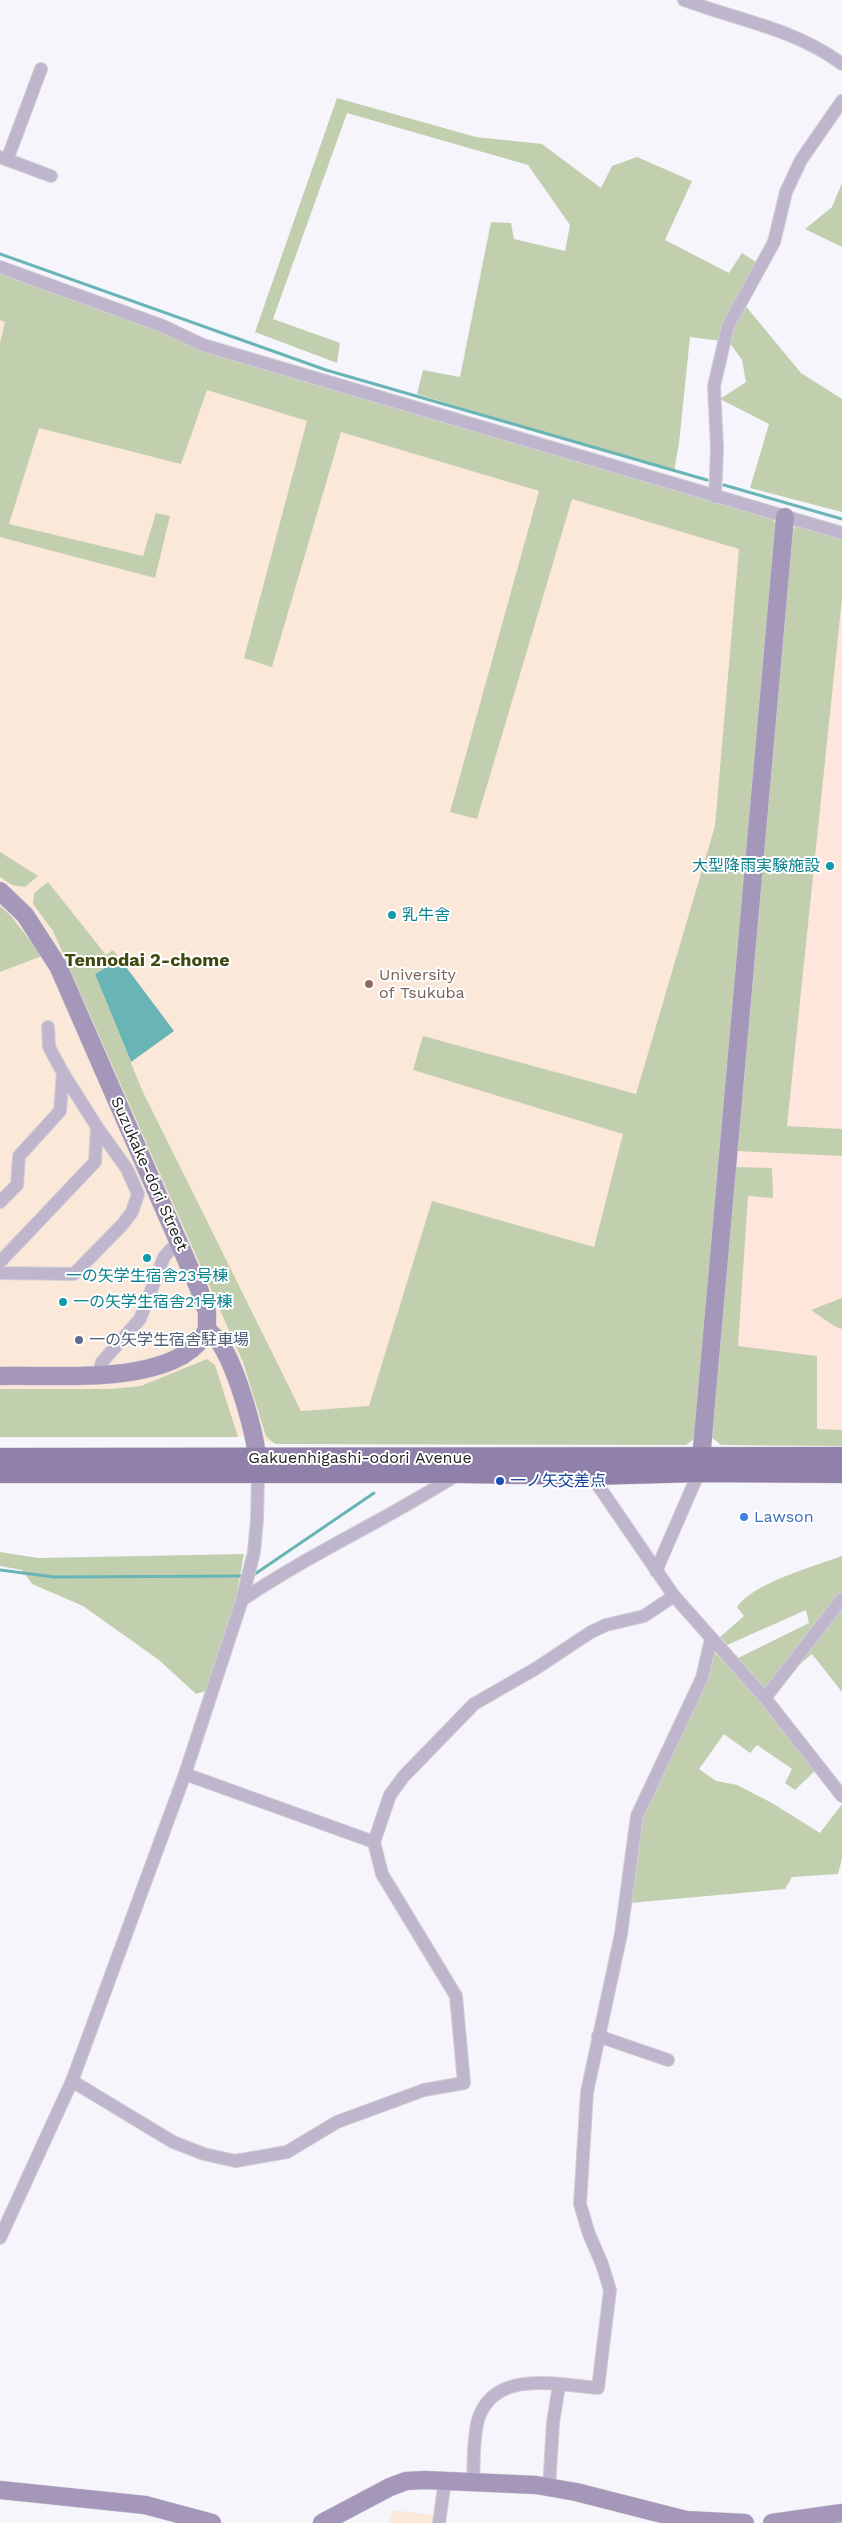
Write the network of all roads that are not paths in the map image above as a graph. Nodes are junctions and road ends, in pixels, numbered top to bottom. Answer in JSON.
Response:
{"nodes":[{"id":1,"x":684,"y":0,"type":"edge"},
{"id":2,"x":842,"y":64,"type":"edge"},
{"id":3,"x":41,"y":69,"type":"dead end"},
{"id":4,"x":842,"y":100,"type":"edge"},
{"id":5,"x":4,"y":159,"type":"edge"},
{"id":6,"x":51,"y":176,"type":"dead end"},
{"id":7,"x":0,"y":267,"type":"edge"},
{"id":8,"x":715,"y":496,"type":"junction"},
{"id":9,"x":785,"y":517,"type":"junction"},
{"id":10,"x":842,"y":533,"type":"edge"},
{"id":11,"x":0,"y":890,"type":"edge"},
{"id":12,"x":48,"y":1027,"type":"dead end"},
{"id":13,"x":63,"y":1073,"type":"junction"},
{"id":14,"x":97,"y":1126,"type":"junction"},
{"id":15,"x":0,"y":1202,"type":"edge"},
{"id":16,"x":171,"y":1249,"type":"dead end"},
{"id":17,"x":0,"y":1262,"type":"edge"},
{"id":18,"x":0,"y":1273,"type":"edge"},
{"id":19,"x":207,"y":1329,"type":"junction"},
{"id":20,"x":98,"y":1375,"type":"junction"},
{"id":21,"x":0,"y":1376,"type":"edge"},
{"id":22,"x":0,"y":1458,"type":"edge"},
{"id":23,"x":842,"y":1458,"type":"edge"},
{"id":24,"x":701,"y":1465,"type":"junction"},
{"id":25,"x":258,"y":1466,"type":"junction"},
{"id":26,"x":0,"y":1473,"type":"edge"},
{"id":27,"x":459,"y":1473,"type":"junction"},
{"id":28,"x":842,"y":1473,"type":"edge"},
{"id":29,"x":590,"y":1475,"type":"junction"},
{"id":30,"x":656,"y":1570,"type":"junction"},
{"id":31,"x":674,"y":1596,"type":"junction"},
{"id":32,"x":842,"y":1599,"type":"edge"},
{"id":33,"x":242,"y":1600,"type":"junction"},
{"id":34,"x":711,"y":1639,"type":"junction"},
{"id":35,"x":766,"y":1698,"type":"junction"},
{"id":36,"x":186,"y":1774,"type":"junction"},
{"id":37,"x":842,"y":1796,"type":"edge"},
{"id":38,"x":374,"y":1842,"type":"junction"},
{"id":39,"x":598,"y":2036,"type":"junction"},
{"id":40,"x":668,"y":2060,"type":"dead end"},
{"id":41,"x":72,"y":2081,"type":"junction"},
{"id":42,"x":0,"y":2238,"type":"edge"},
{"id":43,"x":559,"y":2385,"type":"junction"},
{"id":44,"x":445,"y":2480,"type":"junction"},
{"id":45,"x":473,"y":2482,"type":"junction"},
{"id":46,"x":549,"y":2488,"type":"junction"},
{"id":47,"x":0,"y":2490,"type":"edge"},
{"id":48,"x":842,"y":2513,"type":"edge"},
{"id":49,"x":686,"y":2522,"type":"edge"},
{"id":50,"x":212,"y":2523,"type":"edge"},
{"id":51,"x":322,"y":2523,"type":"edge"},
{"id":52,"x":439,"y":2523,"type":"edge"},
{"id":53,"x":745,"y":2523,"type":"edge"},
{"id":54,"x":772,"y":2523,"type":"edge"}],
"edges":[{"from":1,"to":2,"type":"street"},
{"from":3,"to":5,"type":"street"},
{"from":4,"to":8,"type":"street"},
{"from":5,"to":6,"type":"street"},
{"from":7,"to":8,"type":"street"},
{"from":8,"to":9,"type":"street"},
{"from":9,"to":10,"type":"street"},
{"from":9,"to":24,"type":"street"},
{"from":11,"to":19,"type":"street","name":"Suzukake-dori Street"},
{"from":12,"to":13,"type":"street"},
{"from":13,"to":14,"type":"street"},
{"from":13,"to":15,"type":"street"},
{"from":14,"to":17,"type":"street"},
{"from":14,"to":18,"type":"street"},
{"from":16,"to":20,"type":"street"},
{"from":19,"to":20,"type":"street"},
{"from":19,"to":25,"type":"street"},
{"from":20,"to":21,"type":"street"},
{"from":22,"to":25,"type":"main road"},
{"from":23,"to":24,"type":"main road"},
{"from":24,"to":25,"type":"main road"},
{"from":24,"to":28,"type":"main road"},
{"from":24,"to":29,"type":"main road","name":"Gakuenhigashi-odori Avenue"},
{"from":24,"to":30,"type":"street"},
{"from":25,"to":26,"type":"main road"},
{"from":25,"to":27,"type":"main road","name":"Gakuenhigashi-odori Avenue"},
{"from":25,"to":33,"type":"street"},
{"from":27,"to":29,"type":"main road","name":"Gakuenhigashi-odori Avenue"},
{"from":27,"to":33,"type":"street"},
{"from":29,"to":30,"type":"street"},
{"from":30,"to":31,"type":"street"},
{"from":31,"to":34,"type":"street"},
{"from":31,"to":38,"type":"street"},
{"from":32,"to":35,"type":"street"},
{"from":33,"to":36,"type":"street"},
{"from":34,"to":35,"type":"street"},
{"from":34,"to":39,"type":"street"},
{"from":35,"to":37,"type":"street"},
{"from":36,"to":38,"type":"street"},
{"from":36,"to":41,"type":"street"},
{"from":38,"to":41,"type":"street"},
{"from":39,"to":40,"type":"street"},
{"from":39,"to":43,"type":"street"},
{"from":41,"to":42,"type":"street"},
{"from":43,"to":45,"type":"street"},
{"from":43,"to":46,"type":"street"},
{"from":44,"to":45,"type":"street"},
{"from":44,"to":51,"type":"street"},
{"from":44,"to":52,"type":"street"},
{"from":45,"to":46,"type":"street"},
{"from":46,"to":49,"type":"street"},
{"from":47,"to":50,"type":"street"},
{"from":48,"to":54,"type":"street"},
{"from":49,"to":53,"type":"street"}]}
